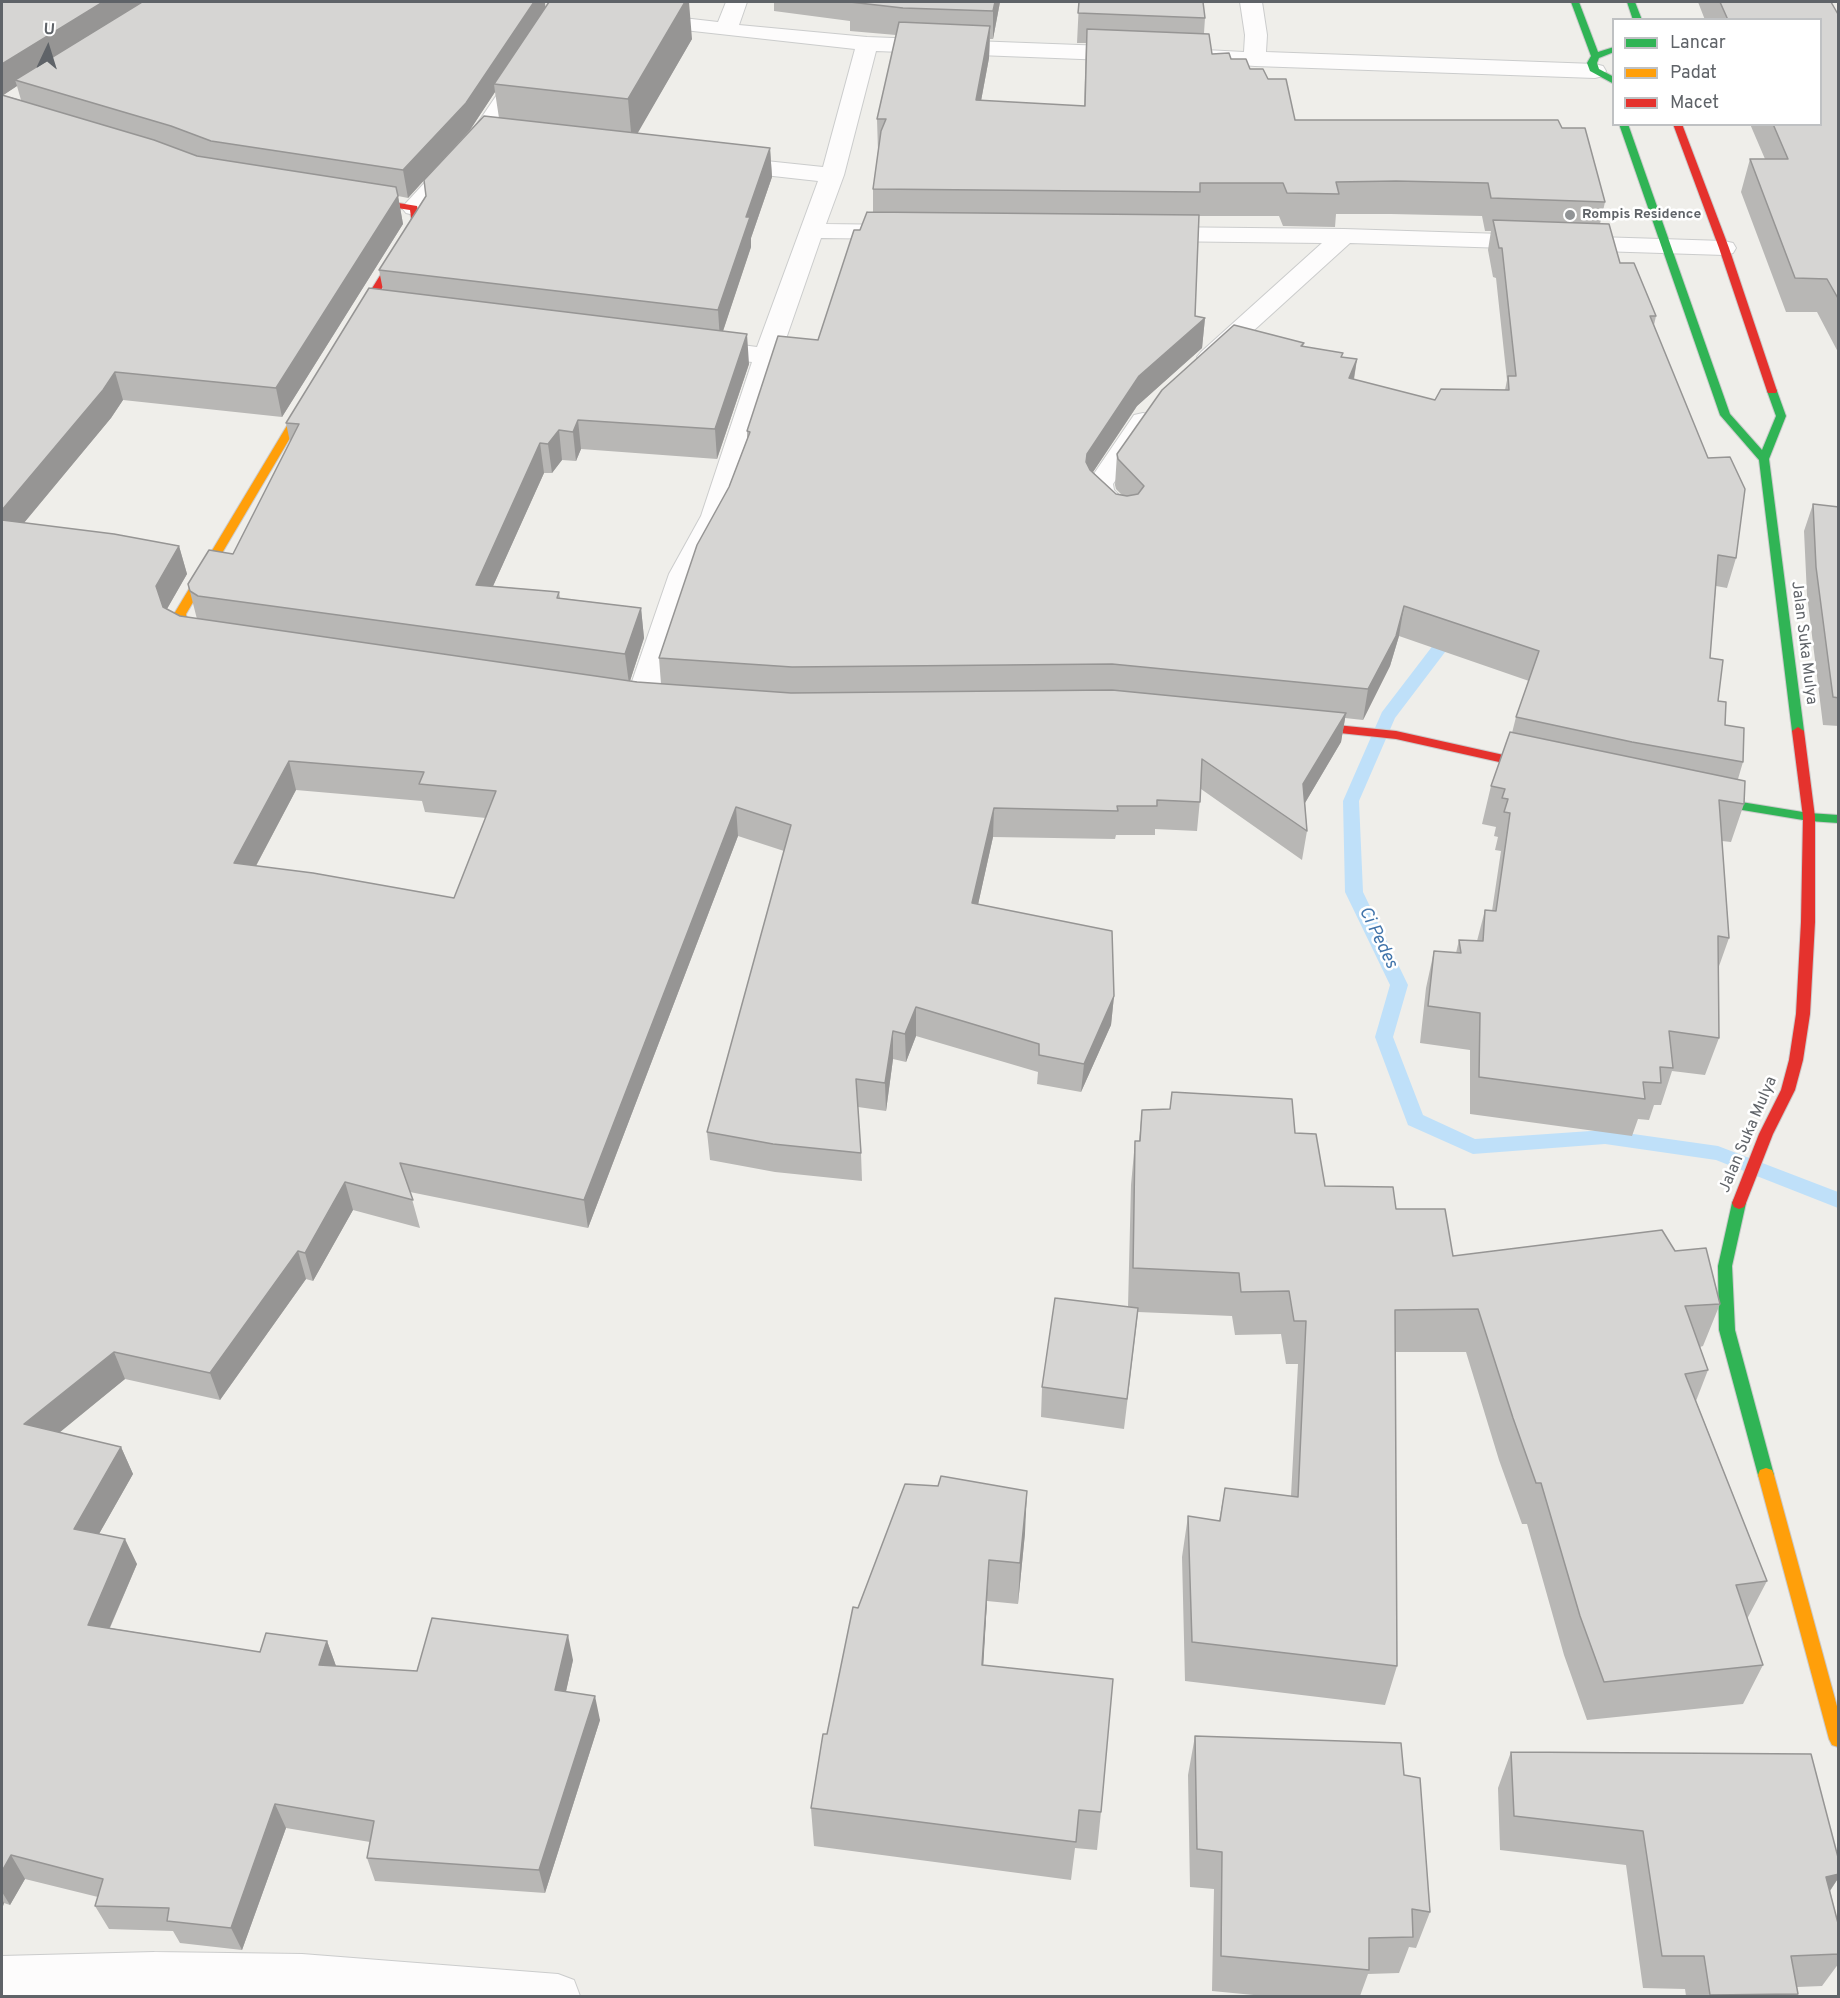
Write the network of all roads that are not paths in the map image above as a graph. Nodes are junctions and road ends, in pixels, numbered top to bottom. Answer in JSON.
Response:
{"nodes":[{"id":1,"x":736,"y":2,"type":"edge"},
{"id":2,"x":1251,"y":2,"type":"edge"},
{"id":3,"x":1575,"y":2,"type":"edge"},
{"id":4,"x":1630,"y":2,"type":"edge"},
{"id":5,"x":622,"y":16,"type":"edge"},
{"id":6,"x":1637,"y":18,"type":"edge"},
{"id":7,"x":726,"y":30,"type":"junction"},
{"id":8,"x":867,"y":44,"type":"junction"},
{"id":9,"x":1612,"y":48,"type":"edge"},
{"id":10,"x":532,"y":58,"type":"edge"},
{"id":11,"x":1255,"y":58,"type":"junction"},
{"id":12,"x":1603,"y":72,"type":"edge"},
{"id":13,"x":1612,"y":92,"type":"edge"},
{"id":14,"x":1624,"y":126,"type":"edge"},
{"id":15,"x":1678,"y":126,"type":"edge"},
{"id":16,"x":706,"y":161,"type":"edge"},
{"id":17,"x":832,"y":175,"type":"junction"},
{"id":18,"x":335,"y":196,"type":"edge"},
{"id":19,"x":414,"y":208,"type":"junction"},
{"id":20,"x":811,"y":231,"type":"junction"},
{"id":21,"x":918,"y":232,"type":"edge"},
{"id":22,"x":1131,"y":234,"type":"edge"},
{"id":23,"x":1344,"y":236,"type":"junction"},
{"id":24,"x":1666,"y":247,"type":"junction"},
{"id":25,"x":1725,"y":248,"type":"junction"},
{"id":26,"x":348,"y":336,"type":"edge"},
{"id":27,"x":686,"y":346,"type":"edge"},
{"id":28,"x":767,"y":356,"type":"junction"},
{"id":29,"x":1193,"y":372,"type":"edge"},
{"id":30,"x":318,"y":382,"type":"edge"},
{"id":31,"x":1157,"y":405,"type":"edge"},
{"id":32,"x":1764,"y":459,"type":"junction"},
{"id":33,"x":1125,"y":516,"type":"edge"},
{"id":34,"x":233,"y":641,"type":"edge"},
{"id":35,"x":641,"y":699,"type":"edge"},
{"id":36,"x":1286,"y":724,"type":"edge"},
{"id":37,"x":1555,"y":770,"type":"edge"},
{"id":38,"x":1688,"y":797,"type":"edge"},
{"id":39,"x":1809,"y":817,"type":"junction"},
{"id":40,"x":1839,"y":819,"type":"edge"},
{"id":41,"x":1839,"y":1739,"type":"edge"},
{"id":42,"x":2,"y":1978,"type":"edge"},
{"id":43,"x":558,"y":1996,"type":"edge"}],
"edges":[{"from":1,"to":7,"type":"street"},
{"from":2,"to":11,"type":"street"},
{"from":3,"to":12,"type":"street"},
{"from":4,"to":6,"type":"street"},
{"from":5,"to":7,"type":"street"},
{"from":7,"to":8,"type":"street"},
{"from":8,"to":11,"type":"street"},
{"from":8,"to":17,"type":"street"},
{"from":9,"to":12,"type":"street"},
{"from":10,"to":19,"type":"street"},
{"from":11,"to":12,"type":"street"},
{"from":12,"to":13,"type":"street"},
{"from":14,"to":24,"type":"street"},
{"from":15,"to":25,"type":"street","name":"Jalan Suka Mulya"},
{"from":16,"to":17,"type":"street"},
{"from":17,"to":20,"type":"street"},
{"from":18,"to":19,"type":"street"},
{"from":19,"to":26,"type":"street"},
{"from":20,"to":21,"type":"street"},
{"from":20,"to":28,"type":"street"},
{"from":22,"to":23,"type":"street"},
{"from":23,"to":24,"type":"street"},
{"from":23,"to":29,"type":"street"},
{"from":24,"to":25,"type":"street"},
{"from":24,"to":32,"type":"street"},
{"from":25,"to":32,"type":"street","name":"Jalan Suka Mulya"},
{"from":27,"to":28,"type":"street"},
{"from":28,"to":35,"type":"street"},
{"from":30,"to":34,"type":"street"},
{"from":31,"to":33,"type":"street"},
{"from":32,"to":39,"type":"street","name":"Jalan Suka Mulya"},
{"from":36,"to":37,"type":"street"},
{"from":38,"to":39,"type":"street"},
{"from":39,"to":40,"type":"street"},
{"from":39,"to":41,"type":"street","name":"Jalan Suka Mulya"},
{"from":42,"to":43,"type":"street"}]}
